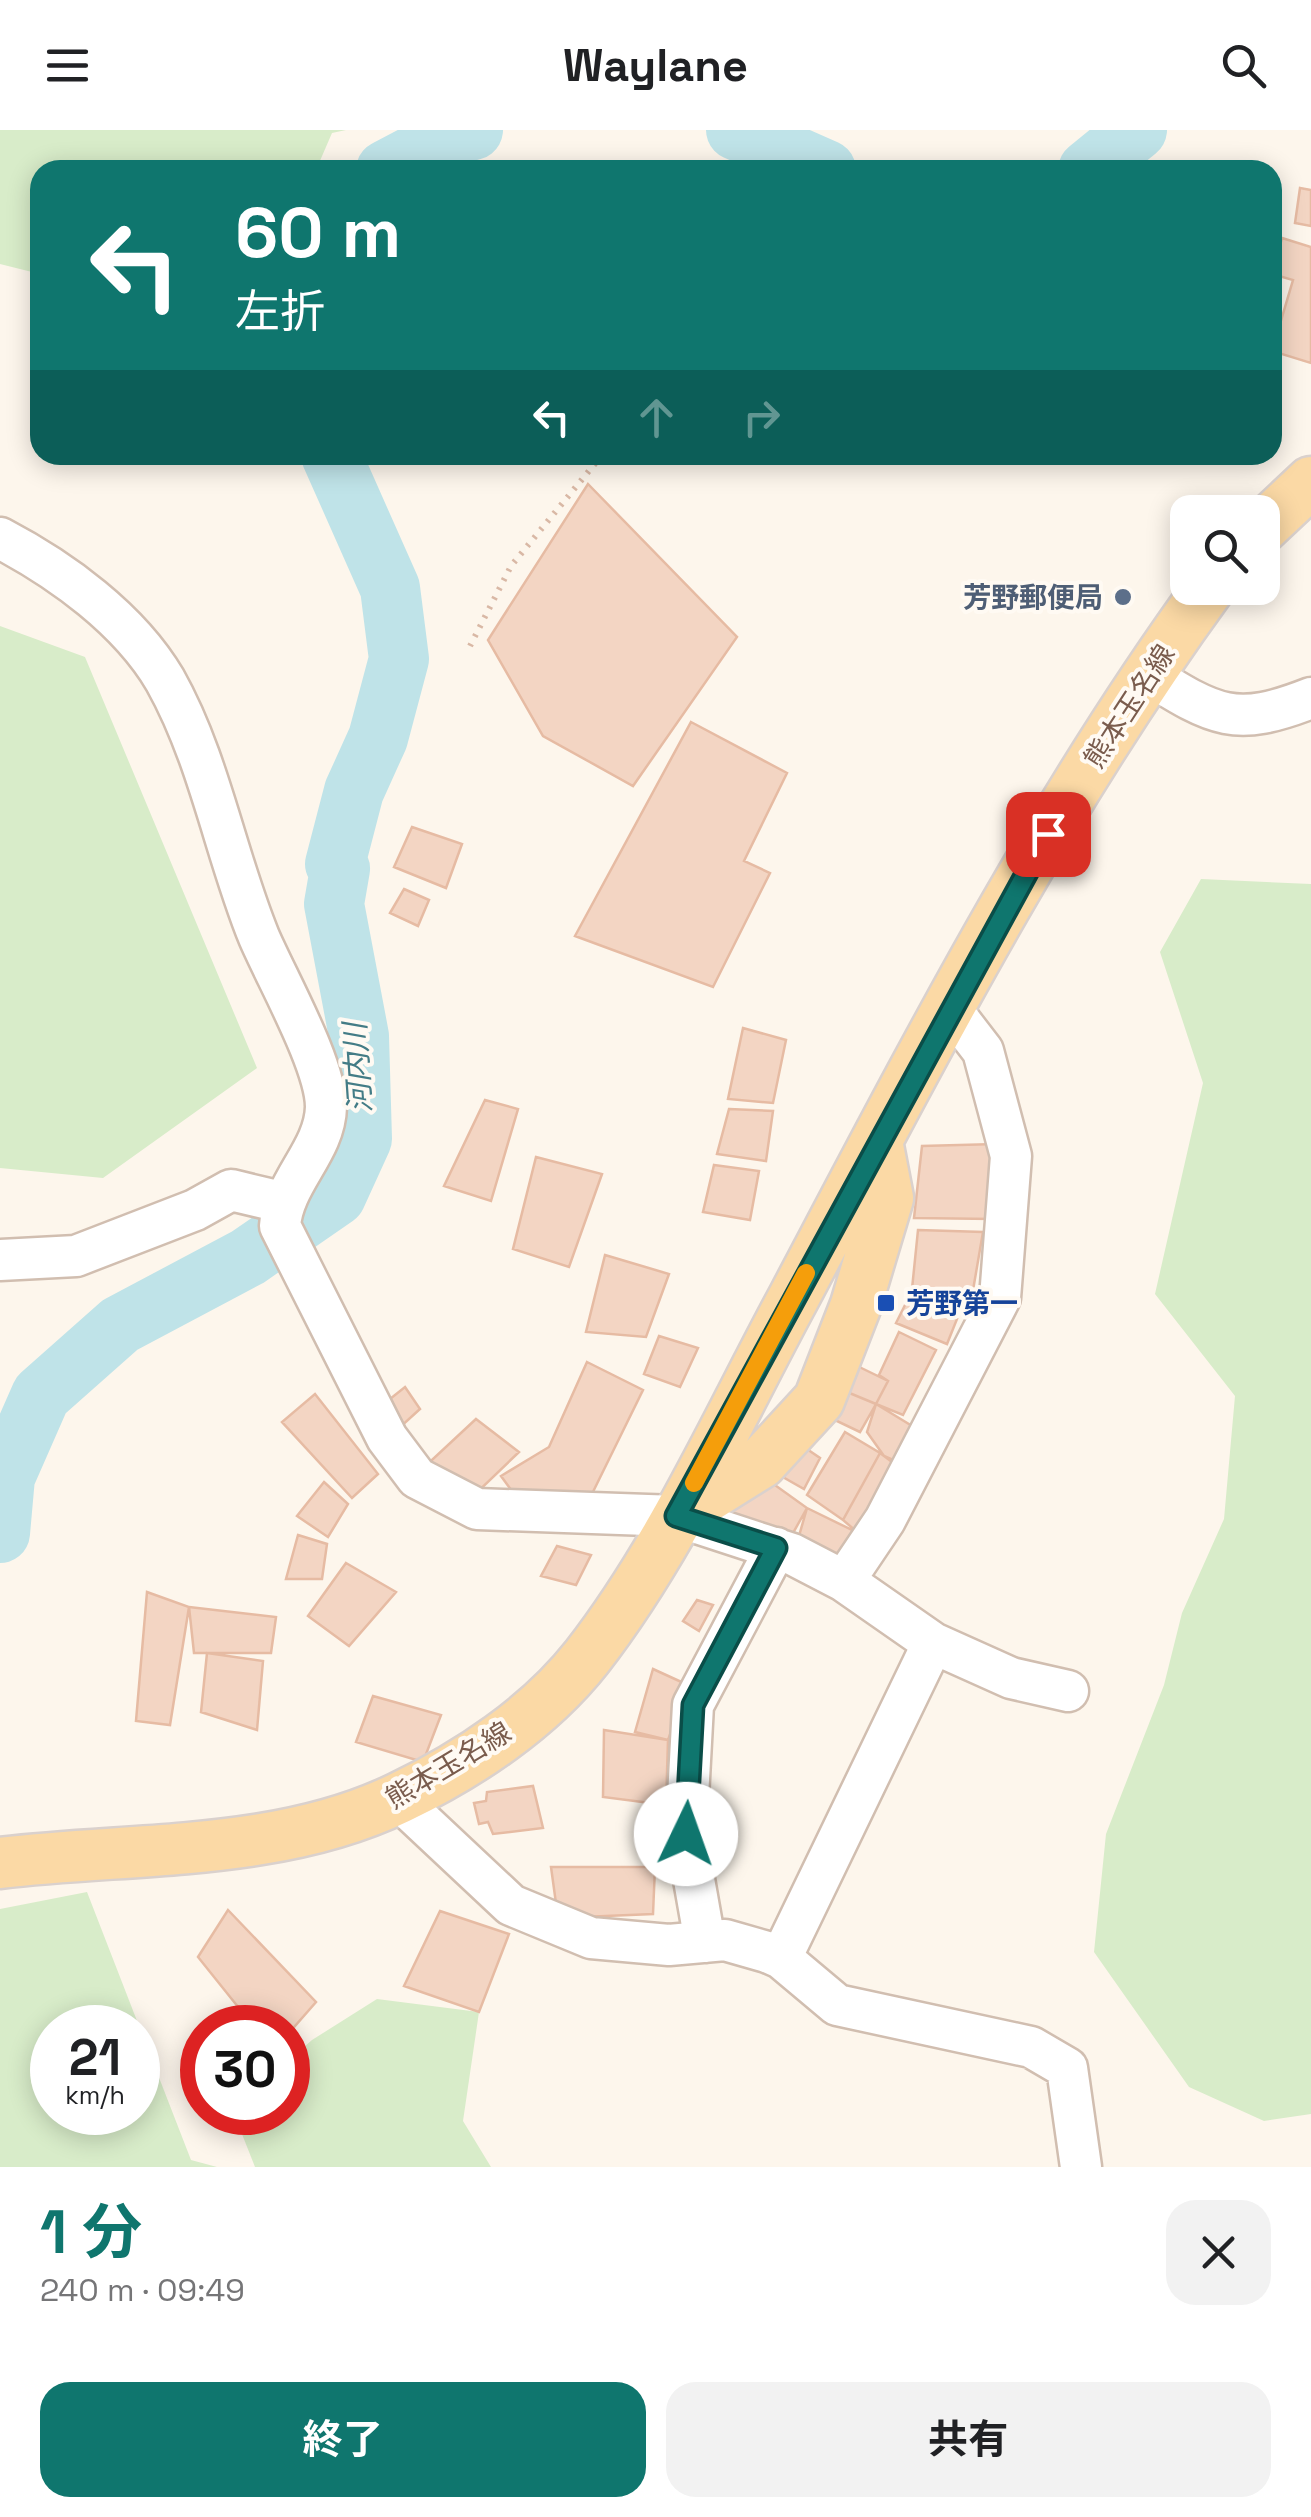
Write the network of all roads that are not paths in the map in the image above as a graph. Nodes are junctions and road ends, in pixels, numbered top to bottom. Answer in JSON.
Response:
{"nodes":[{"id":1,"x":1311,"y":482,"type":"edge"},
{"id":2,"x":1280,"y":511,"type":"edge"},
{"id":3,"x":0,"y":538,"type":"edge"},
{"id":4,"x":1197,"y":605,"type":"edge"},
{"id":5,"x":1148,"y":675,"type":"junction"},
{"id":6,"x":1311,"y":698,"type":"edge"},
{"id":7,"x":950,"y":1008,"type":"junction"},
{"id":8,"x":878,"y":1141,"type":"junction"},
{"id":9,"x":282,"y":1202,"type":"junction"},
{"id":10,"x":0,"y":1260,"type":"edge"},
{"id":11,"x":676,"y":1516,"type":"junction"},
{"id":12,"x":776,"y":1548,"type":"junction"},
{"id":13,"x":844,"y":1581,"type":"junction"},
{"id":14,"x":932,"y":1643,"type":"junction"},
{"id":15,"x":1068,"y":1691,"type":"dead end"},
{"id":16,"x":398,"y":1799,"type":"junction"},
{"id":17,"x":0,"y":1863,"type":"edge"},
{"id":18,"x":705,"y":1942,"type":"junction"},
{"id":19,"x":781,"y":1958,"type":"junction"},
{"id":20,"x":1081,"y":2167,"type":"edge"}],
"edges":[{"from":1,"to":2,"type":"main road"},
{"from":3,"to":9,"type":"street"},
{"from":4,"to":5,"type":"main road","name":"熊本玉名線"},
{"from":5,"to":6,"type":"street"},
{"from":5,"to":7,"type":"main road","name":"熊本玉名線"},
{"from":7,"to":8,"type":"main road","name":"熊本玉名線"},
{"from":7,"to":13,"type":"street"},
{"from":8,"to":11,"type":"main road","name":"熊本玉名線"},
{"from":8,"to":11,"type":"main road","name":"熊本玉名線"},
{"from":9,"to":10,"type":"street"},
{"from":9,"to":11,"type":"street"},
{"from":11,"to":12,"type":"street"},
{"from":11,"to":16,"type":"main road","name":"熊本玉名線"},
{"from":12,"to":13,"type":"street"},
{"from":12,"to":18,"type":"street"},
{"from":13,"to":14,"type":"street"},
{"from":14,"to":15,"type":"street"},
{"from":14,"to":19,"type":"street"},
{"from":16,"to":17,"type":"main road","name":"熊本玉名線"},
{"from":16,"to":18,"type":"street"},
{"from":18,"to":19,"type":"street"},
{"from":19,"to":20,"type":"street"}]}
